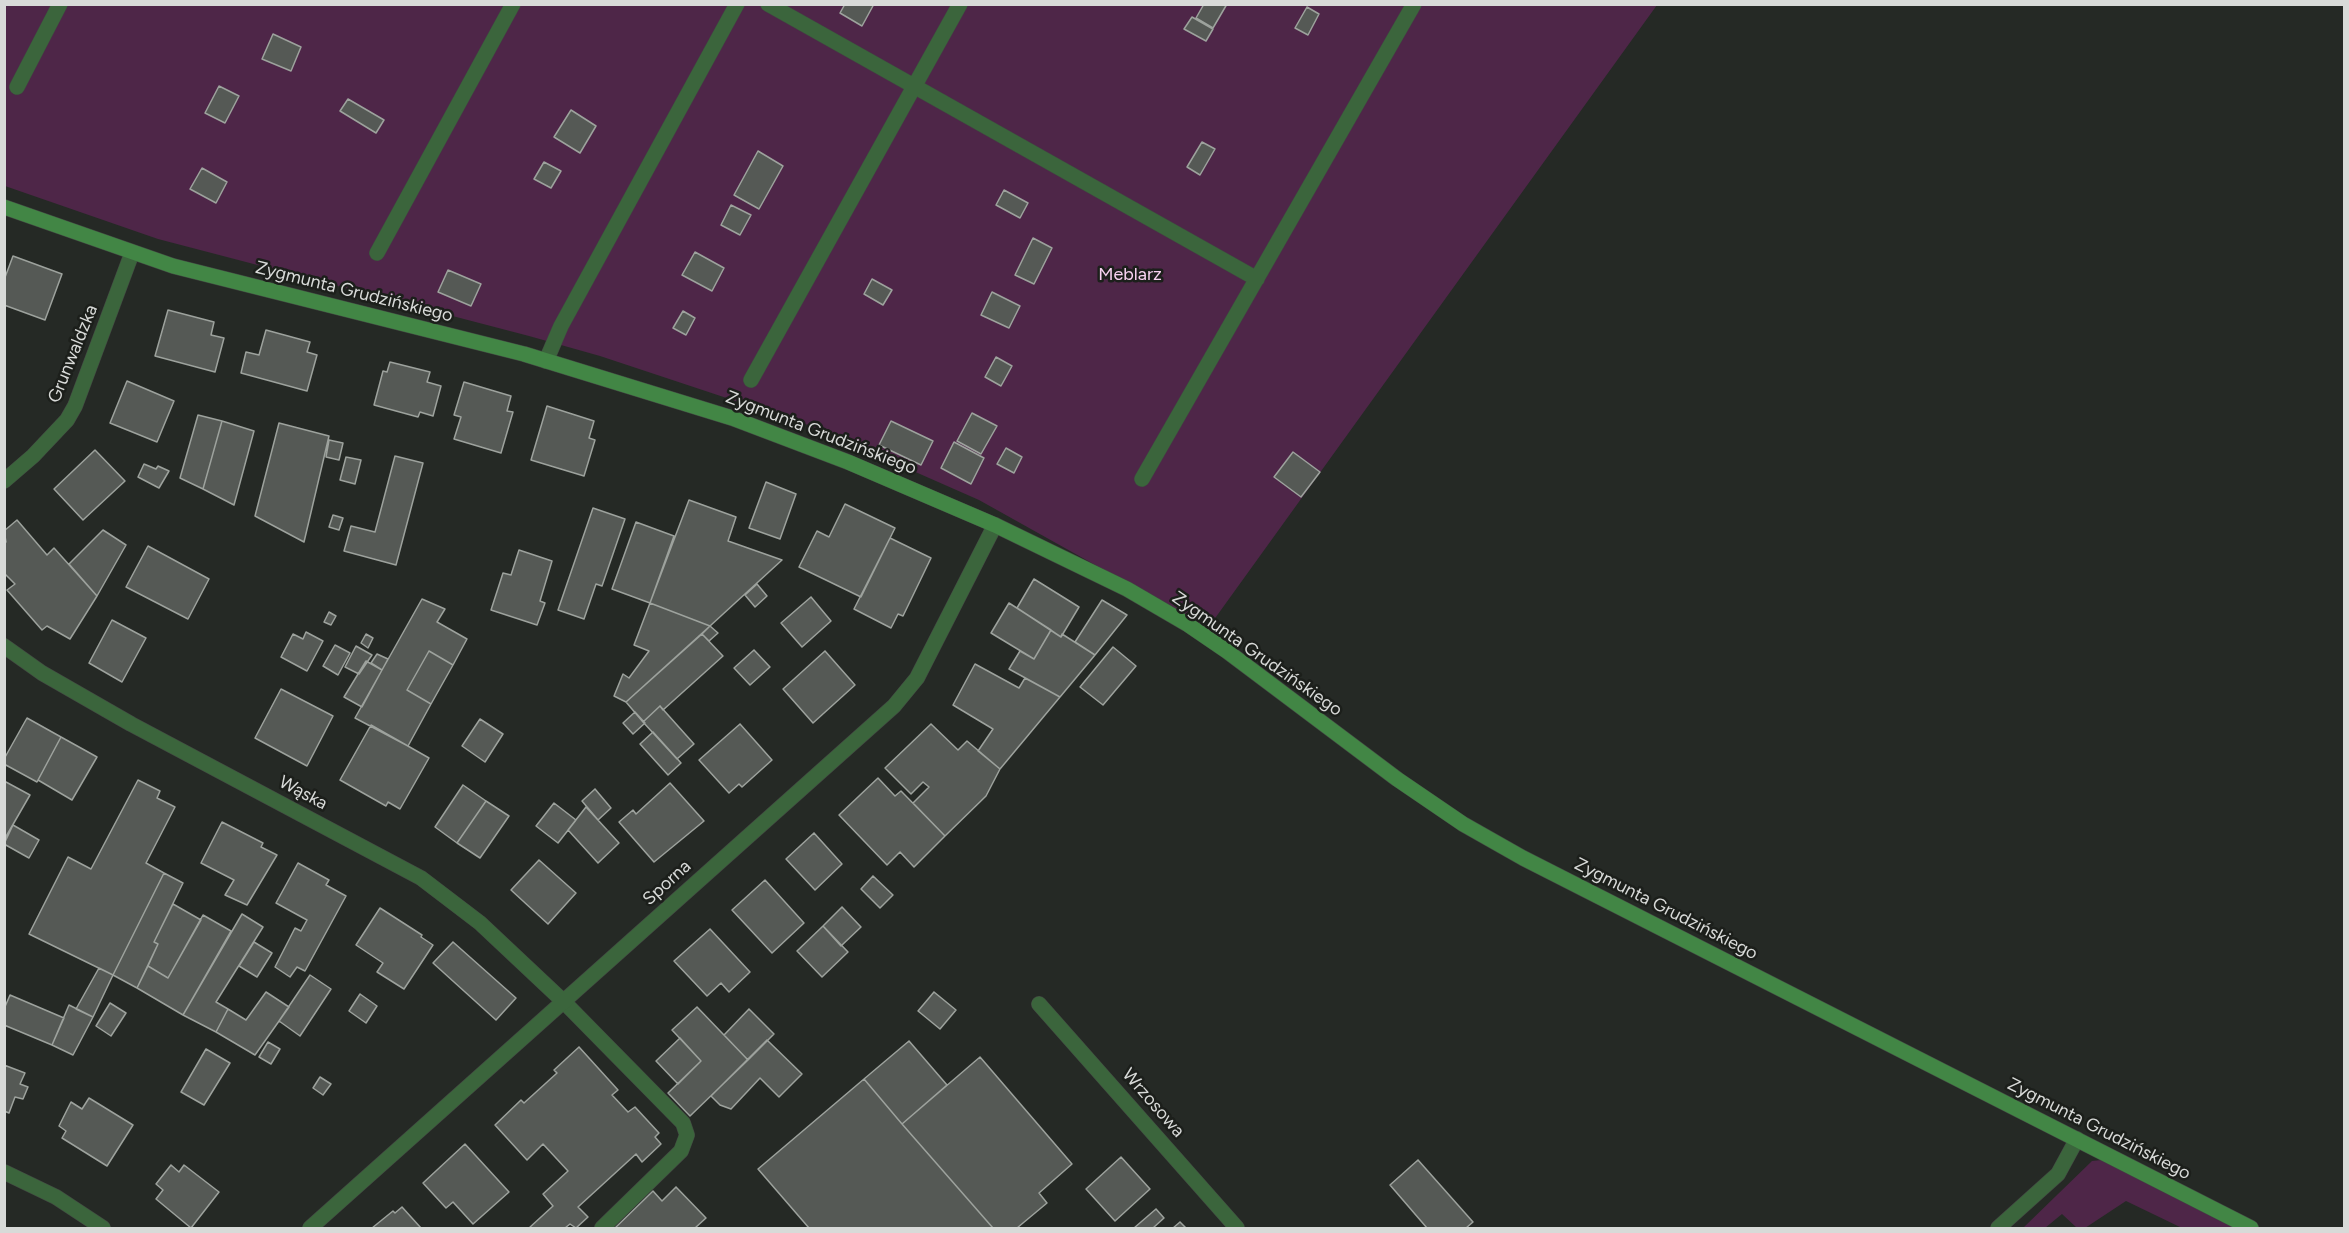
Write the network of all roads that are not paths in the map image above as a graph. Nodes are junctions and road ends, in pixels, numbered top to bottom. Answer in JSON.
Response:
{"nodes":[{"id":1,"x":60,"y":4,"type":"edge"},
{"id":2,"x":513,"y":4,"type":"edge"},
{"id":3,"x":737,"y":4,"type":"edge"},
{"id":4,"x":768,"y":4,"type":"edge"},
{"id":5,"x":960,"y":4,"type":"edge"},
{"id":6,"x":1414,"y":4,"type":"edge"},
{"id":7,"x":17,"y":87,"type":"dead end"},
{"id":8,"x":914,"y":87,"type":"junction"},
{"id":9,"x":4,"y":207,"type":"edge"},
{"id":10,"x":132,"y":253,"type":"junction"},
{"id":11,"x":376,"y":253,"type":"dead end"},
{"id":12,"x":1257,"y":279,"type":"junction"},
{"id":13,"x":546,"y":361,"type":"junction"},
{"id":14,"x":751,"y":380,"type":"dead end"},
{"id":15,"x":1142,"y":479,"type":"dead end"},
{"id":16,"x":4,"y":481,"type":"edge"},
{"id":17,"x":995,"y":525,"type":"junction"},
{"id":18,"x":4,"y":646,"type":"edge"},
{"id":19,"x":564,"y":1002,"type":"junction"},
{"id":20,"x":1039,"y":1004,"type":"dead end"},
{"id":21,"x":2077,"y":1139,"type":"junction"},
{"id":22,"x":4,"y":1172,"type":"edge"},
{"id":23,"x":104,"y":1228,"type":"edge"},
{"id":24,"x":310,"y":1228,"type":"edge"},
{"id":25,"x":602,"y":1228,"type":"edge"},
{"id":26,"x":1237,"y":1228,"type":"edge"},
{"id":27,"x":1998,"y":1228,"type":"edge"},
{"id":28,"x":2251,"y":1228,"type":"edge"}],
"edges":[{"from":1,"to":7,"type":"street"},
{"from":2,"to":11,"type":"street"},
{"from":3,"to":13,"type":"street"},
{"from":4,"to":8,"type":"street"},
{"from":5,"to":8,"type":"street"},
{"from":6,"to":12,"type":"street"},
{"from":8,"to":12,"type":"street"},
{"from":8,"to":14,"type":"street"},
{"from":9,"to":10,"type":"street","name":"Zygmunta Grudzińskiego"},
{"from":10,"to":13,"type":"street","name":"Zygmunta Grudzińskiego"},
{"from":10,"to":16,"type":"street","name":"Grunwaldzka"},
{"from":12,"to":15,"type":"street"},
{"from":13,"to":17,"type":"street","name":"Zygmunta Grudzińskiego"},
{"from":17,"to":19,"type":"street","name":"Sporna"},
{"from":17,"to":21,"type":"street","name":"Zygmunta Grudzińskiego"},
{"from":18,"to":19,"type":"street","name":"Wąska"},
{"from":19,"to":24,"type":"street","name":"Sporna"},
{"from":19,"to":25,"type":"street","name":"Wąska"},
{"from":20,"to":26,"type":"street","name":"Wrzosowa"},
{"from":21,"to":27,"type":"street"},
{"from":21,"to":28,"type":"street","name":"Zygmunta Grudzińskiego"},
{"from":22,"to":23,"type":"street"}]}
